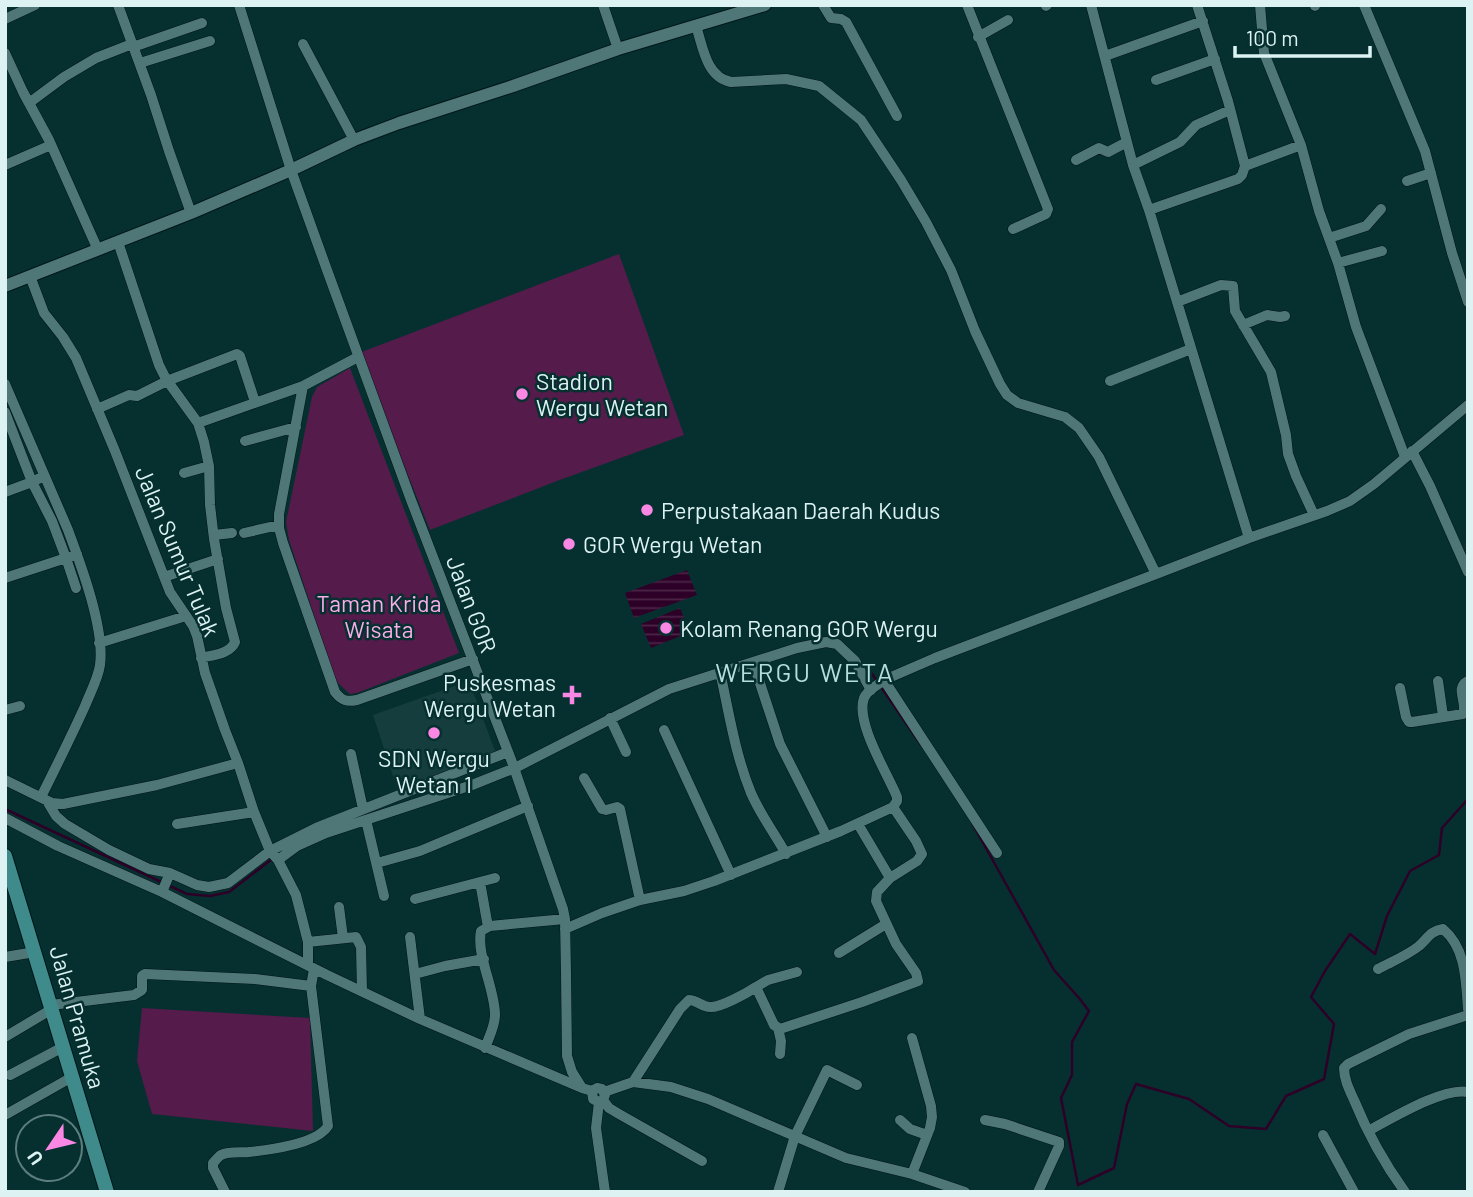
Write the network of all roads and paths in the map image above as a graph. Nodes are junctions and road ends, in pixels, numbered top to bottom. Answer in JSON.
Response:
{"nodes":[{"id":1,"x":35,"y":5,"type":"edge"},
{"id":2,"x":118,"y":5,"type":"edge"},
{"id":3,"x":239,"y":5,"type":"edge"},
{"id":4,"x":603,"y":5,"type":"edge"},
{"id":5,"x":765,"y":5,"type":"edge"},
{"id":6,"x":823,"y":5,"type":"edge"},
{"id":7,"x":967,"y":5,"type":"edge"},
{"id":8,"x":1091,"y":5,"type":"edge"},
{"id":9,"x":1198,"y":5,"type":"edge"},
{"id":10,"x":1260,"y":5,"type":"edge"},
{"id":11,"x":1364,"y":5,"type":"edge"},
{"id":12,"x":735,"y":9,"type":"edge"},
{"id":13,"x":5,"y":19,"type":"edge"},
{"id":14,"x":1009,"y":20,"type":"dead end"},
{"id":15,"x":1203,"y":21,"type":"junction"},
{"id":16,"x":202,"y":23,"type":"dead end"},
{"id":17,"x":696,"y":26,"type":"junction"},
{"id":18,"x":978,"y":37,"type":"junction"},
{"id":19,"x":210,"y":41,"type":"dead end"},
{"id":20,"x":303,"y":44,"type":"dead end"},
{"id":21,"x":133,"y":45,"type":"junction"},
{"id":22,"x":618,"y":49,"type":"junction"},
{"id":23,"x":7,"y":56,"type":"edge"},
{"id":24,"x":1105,"y":57,"type":"junction"},
{"id":25,"x":1215,"y":59,"type":"junction"},
{"id":26,"x":139,"y":63,"type":"junction"},
{"id":27,"x":1156,"y":80,"type":"dead end"},
{"id":28,"x":29,"y":103,"type":"junction"},
{"id":29,"x":1230,"y":110,"type":"junction"},
{"id":30,"x":897,"y":116,"type":"dead end"},
{"id":31,"x":354,"y":140,"type":"junction"},
{"id":32,"x":1127,"y":142,"type":"junction"},
{"id":33,"x":51,"y":145,"type":"junction"},
{"id":34,"x":1301,"y":145,"type":"junction"},
{"id":35,"x":1076,"y":160,"type":"dead end"},
{"id":36,"x":5,"y":165,"type":"edge"},
{"id":37,"x":1133,"y":165,"type":"junction"},
{"id":38,"x":1245,"y":166,"type":"junction"},
{"id":39,"x":291,"y":170,"type":"junction"},
{"id":40,"x":1431,"y":173,"type":"junction"},
{"id":41,"x":1407,"y":181,"type":"dead end"},
{"id":42,"x":1381,"y":209,"type":"dead end"},
{"id":43,"x":1149,"y":210,"type":"junction"},
{"id":44,"x":191,"y":213,"type":"junction"},
{"id":45,"x":1013,"y":229,"type":"dead end"},
{"id":46,"x":1329,"y":238,"type":"junction"},
{"id":47,"x":118,"y":242,"type":"junction"},
{"id":48,"x":98,"y":250,"type":"junction"},
{"id":49,"x":1382,"y":251,"type":"dead end"},
{"id":50,"x":1338,"y":263,"type":"junction"},
{"id":51,"x":30,"y":276,"type":"junction"},
{"id":52,"x":5,"y":286,"type":"edge"},
{"id":53,"x":1177,"y":302,"type":"junction"},
{"id":54,"x":1468,"y":302,"type":"edge"},
{"id":55,"x":1284,"y":316,"type":"dead end"},
{"id":56,"x":1243,"y":325,"type":"junction"},
{"id":57,"x":1191,"y":349,"type":"junction"},
{"id":58,"x":358,"y":357,"type":"junction"},
{"id":59,"x":167,"y":381,"type":"junction"},
{"id":60,"x":1110,"y":381,"type":"dead end"},
{"id":61,"x":5,"y":384,"type":"edge"},
{"id":62,"x":303,"y":386,"type":"junction"},
{"id":63,"x":255,"y":402,"type":"junction"},
{"id":64,"x":1468,"y":405,"type":"edge"},
{"id":65,"x":97,"y":408,"type":"junction"},
{"id":66,"x":5,"y":412,"type":"edge"},
{"id":67,"x":198,"y":423,"type":"junction"},
{"id":68,"x":296,"y":428,"type":"junction"},
{"id":69,"x":246,"y":441,"type":"dead end"},
{"id":70,"x":1408,"y":454,"type":"junction"},
{"id":71,"x":209,"y":466,"type":"junction"},
{"id":72,"x":184,"y":473,"type":"dead end"},
{"id":73,"x":38,"y":479,"type":"junction"},
{"id":74,"x":5,"y":492,"type":"edge"},
{"id":75,"x":1314,"y":515,"type":"junction"},
{"id":76,"x":279,"y":525,"type":"junction"},
{"id":77,"x":232,"y":533,"type":"dead end"},
{"id":78,"x":244,"y":533,"type":"dead end"},
{"id":79,"x":214,"y":535,"type":"junction"},
{"id":80,"x":1249,"y":537,"type":"junction"},
{"id":81,"x":71,"y":556,"type":"junction"},
{"id":82,"x":218,"y":559,"type":"junction"},
{"id":83,"x":1468,"y":572,"type":"edge"},
{"id":84,"x":1156,"y":575,"type":"junction"},
{"id":85,"x":5,"y":578,"type":"edge"},
{"id":86,"x":164,"y":578,"type":"junction"},
{"id":87,"x":76,"y":588,"type":"dead end"},
{"id":88,"x":186,"y":616,"type":"junction"},
{"id":89,"x":99,"y":643,"type":"junction"},
{"id":90,"x":201,"y":658,"type":"junction"},
{"id":91,"x":473,"y":659,"type":"junction"},
{"id":92,"x":752,"y":662,"type":"junction"},
{"id":93,"x":720,"y":672,"type":"junction"},
{"id":94,"x":1438,"y":681,"type":"dead end"},
{"id":95,"x":1468,"y":681,"type":"edge"},
{"id":96,"x":878,"y":685,"type":"junction"},
{"id":97,"x":1400,"y":688,"type":"dead end"},
{"id":98,"x":20,"y":706,"type":"dead end"},
{"id":99,"x":5,"y":710,"type":"edge"},
{"id":100,"x":1443,"y":716,"type":"junction"},
{"id":101,"x":610,"y":718,"type":"junction"},
{"id":102,"x":664,"y":730,"type":"dead end"},
{"id":103,"x":625,"y":752,"type":"dead end"},
{"id":104,"x":351,"y":754,"type":"dead end"},
{"id":105,"x":512,"y":762,"type":"junction"},
{"id":106,"x":239,"y":764,"type":"junction"},
{"id":107,"x":584,"y":778,"type":"dead end"},
{"id":108,"x":5,"y":780,"type":"edge"},
{"id":109,"x":39,"y":797,"type":"junction"},
{"id":110,"x":528,"y":806,"type":"junction"},
{"id":111,"x":893,"y":807,"type":"junction"},
{"id":112,"x":363,"y":808,"type":"junction"},
{"id":113,"x":254,"y":812,"type":"junction"},
{"id":114,"x":7,"y":819,"type":"edge"},
{"id":115,"x":366,"y":820,"type":"junction"},
{"id":116,"x":177,"y":824,"type":"dead end"},
{"id":117,"x":858,"y":824,"type":"junction"},
{"id":118,"x":827,"y":837,"type":"junction"},
{"id":119,"x":997,"y":853,"type":"dead end"},
{"id":120,"x":786,"y":854,"type":"junction"},
{"id":121,"x":5,"y":856,"type":"edge"},
{"id":122,"x":274,"y":856,"type":"junction"},
{"id":123,"x":377,"y":863,"type":"junction"},
{"id":124,"x":170,"y":874,"type":"junction"},
{"id":125,"x":731,"y":875,"type":"junction"},
{"id":126,"x":495,"y":878,"type":"dead end"},
{"id":127,"x":890,"y":878,"type":"junction"},
{"id":128,"x":480,"y":882,"type":"junction"},
{"id":129,"x":163,"y":890,"type":"junction"},
{"id":130,"x":384,"y":896,"type":"dead end"},
{"id":131,"x":415,"y":899,"type":"dead end"},
{"id":132,"x":640,"y":900,"type":"junction"},
{"id":133,"x":339,"y":907,"type":"dead end"},
{"id":134,"x":565,"y":924,"type":"junction"},
{"id":135,"x":886,"y":924,"type":"junction"},
{"id":136,"x":488,"y":927,"type":"junction"},
{"id":137,"x":410,"y":937,"type":"dead end"},
{"id":138,"x":343,"y":938,"type":"junction"},
{"id":139,"x":308,"y":942,"type":"junction"},
{"id":140,"x":35,"y":952,"type":"junction"},
{"id":141,"x":839,"y":953,"type":"dead end"},
{"id":142,"x":5,"y":957,"type":"edge"},
{"id":143,"x":484,"y":959,"type":"junction"},
{"id":144,"x":311,"y":967,"type":"junction"},
{"id":145,"x":1378,"y":969,"type":"dead end"},
{"id":146,"x":797,"y":972,"type":"dead end"},
{"id":147,"x":415,"y":974,"type":"junction"},
{"id":148,"x":311,"y":986,"type":"junction"},
{"id":149,"x":756,"y":987,"type":"junction"},
{"id":150,"x":362,"y":991,"type":"junction"},
{"id":151,"x":52,"y":1007,"type":"junction"},
{"id":152,"x":1468,"y":1009,"type":"edge"},
{"id":153,"x":1468,"y":1015,"type":"edge"},
{"id":154,"x":420,"y":1019,"type":"junction"},
{"id":155,"x":778,"y":1028,"type":"junction"},
{"id":156,"x":5,"y":1037,"type":"edge"},
{"id":157,"x":912,"y":1038,"type":"dead end"},
{"id":158,"x":63,"y":1047,"type":"junction"},
{"id":159,"x":485,"y":1048,"type":"junction"},
{"id":160,"x":780,"y":1054,"type":"dead end"},
{"id":161,"x":10,"y":1075,"type":"dead end"},
{"id":162,"x":72,"y":1077,"type":"junction"},
{"id":163,"x":633,"y":1082,"type":"junction"},
{"id":164,"x":857,"y":1085,"type":"dead end"},
{"id":165,"x":587,"y":1090,"type":"junction"},
{"id":166,"x":1468,"y":1092,"type":"edge"},
{"id":167,"x":602,"y":1098,"type":"junction"},
{"id":168,"x":5,"y":1115,"type":"edge"},
{"id":169,"x":900,"y":1120,"type":"dead end"},
{"id":170,"x":985,"y":1120,"type":"dead end"},
{"id":171,"x":1368,"y":1131,"type":"junction"},
{"id":172,"x":927,"y":1135,"type":"junction"},
{"id":173,"x":1323,"y":1135,"type":"dead end"},
{"id":174,"x":795,"y":1136,"type":"junction"},
{"id":175,"x":702,"y":1161,"type":"dead end"},
{"id":176,"x":912,"y":1174,"type":"junction"},
{"id":177,"x":107,"y":1192,"type":"edge"},
{"id":178,"x":225,"y":1192,"type":"edge"},
{"id":179,"x":605,"y":1192,"type":"edge"},
{"id":180,"x":778,"y":1192,"type":"edge"},
{"id":181,"x":965,"y":1192,"type":"edge"},
{"id":182,"x":1038,"y":1192,"type":"edge"},
{"id":183,"x":1354,"y":1192,"type":"edge"},
{"id":184,"x":1405,"y":1192,"type":"edge"}],
"edges":[{"from":1,"to":13,"type":"street"},
{"from":2,"to":21,"type":"street"},
{"from":3,"to":39,"type":"street","name":"Jalan GOR"},
{"from":4,"to":22,"type":"street"},
{"from":5,"to":12,"type":"street"},
{"from":6,"to":30,"type":"street"},
{"from":7,"to":18,"type":"street"},
{"from":8,"to":24,"type":"street"},
{"from":9,"to":15,"type":"street"},
{"from":10,"to":34,"type":"street"},
{"from":11,"to":40,"type":"street"},
{"from":12,"to":17,"type":"street"},
{"from":14,"to":18,"type":"street"},
{"from":15,"to":24,"type":"street"},
{"from":15,"to":25,"type":"street"},
{"from":16,"to":21,"type":"street"},
{"from":17,"to":22,"type":"street"},
{"from":17,"to":84,"type":"street"},
{"from":18,"to":45,"type":"street"},
{"from":19,"to":26,"type":"street"},
{"from":20,"to":31,"type":"street"},
{"from":21,"to":26,"type":"street"},
{"from":21,"to":28,"type":"street"},
{"from":22,"to":31,"type":"street"},
{"from":23,"to":28,"type":"street"},
{"from":24,"to":32,"type":"street"},
{"from":25,"to":27,"type":"street"},
{"from":25,"to":29,"type":"street"},
{"from":26,"to":44,"type":"street"},
{"from":28,"to":33,"type":"street"},
{"from":29,"to":37,"type":"street"},
{"from":29,"to":38,"type":"street"},
{"from":31,"to":39,"type":"street"},
{"from":32,"to":35,"type":"street"},
{"from":32,"to":37,"type":"street"},
{"from":33,"to":36,"type":"street"},
{"from":33,"to":48,"type":"street"},
{"from":34,"to":38,"type":"street"},
{"from":34,"to":46,"type":"street"},
{"from":37,"to":43,"type":"street"},
{"from":38,"to":43,"type":"street"},
{"from":39,"to":44,"type":"street"},
{"from":39,"to":58,"type":"street","name":"Jalan GOR"},
{"from":40,"to":41,"type":"street"},
{"from":40,"to":54,"type":"street"},
{"from":42,"to":46,"type":"street"},
{"from":43,"to":53,"type":"street"},
{"from":44,"to":47,"type":"street"},
{"from":46,"to":50,"type":"street"},
{"from":47,"to":48,"type":"street"},
{"from":47,"to":59,"type":"street"},
{"from":48,"to":51,"type":"street"},
{"from":49,"to":50,"type":"street"},
{"from":50,"to":70,"type":"street"},
{"from":51,"to":52,"type":"street"},
{"from":51,"to":65,"type":"street","name":"Jalan Sumur Tulak"},
{"from":53,"to":56,"type":"street"},
{"from":53,"to":57,"type":"street"},
{"from":55,"to":56,"type":"street"},
{"from":56,"to":75,"type":"street"},
{"from":57,"to":60,"type":"street"},
{"from":57,"to":80,"type":"street"},
{"from":58,"to":62,"type":"street"},
{"from":58,"to":91,"type":"street","name":"Jalan GOR"},
{"from":59,"to":63,"type":"street"},
{"from":59,"to":65,"type":"street"},
{"from":59,"to":67,"type":"street"},
{"from":61,"to":73,"type":"street"},
{"from":62,"to":63,"type":"street"},
{"from":62,"to":68,"type":"street"},
{"from":63,"to":67,"type":"street"},
{"from":64,"to":70,"type":"street"},
{"from":65,"to":86,"type":"street","name":"Jalan Sumur Tulak"},
{"from":66,"to":73,"type":"street"},
{"from":67,"to":71,"type":"street"},
{"from":68,"to":69,"type":"street"},
{"from":68,"to":76,"type":"street"},
{"from":70,"to":75,"type":"street"},
{"from":70,"to":83,"type":"street"},
{"from":71,"to":72,"type":"street"},
{"from":71,"to":79,"type":"street"},
{"from":73,"to":74,"type":"street"},
{"from":73,"to":81,"type":"street"},
{"from":75,"to":80,"type":"street"},
{"from":76,"to":78,"type":"street"},
{"from":76,"to":91,"type":"street"},
{"from":77,"to":79,"type":"street"},
{"from":79,"to":82,"type":"street"},
{"from":80,"to":84,"type":"street"},
{"from":81,"to":85,"type":"street"},
{"from":81,"to":87,"type":"street"},
{"from":81,"to":89,"type":"street"},
{"from":82,"to":86,"type":"street"},
{"from":82,"to":90,"type":"street"},
{"from":84,"to":96,"type":"street"},
{"from":86,"to":88,"type":"street","name":"Jalan Sumur Tulak"},
{"from":88,"to":89,"type":"street"},
{"from":88,"to":90,"type":"street","name":"Jalan Sumur Tulak"},
{"from":89,"to":109,"type":"street"},
{"from":90,"to":106,"type":"street","name":"Jalan Sumur Tulak"},
{"from":91,"to":105,"type":"street","name":"Jalan GOR"},
{"from":92,"to":93,"type":"street"},
{"from":92,"to":96,"type":"street"},
{"from":92,"to":118,"type":"street"},
{"from":93,"to":101,"type":"street"},
{"from":93,"to":120,"type":"street"},
{"from":94,"to":100,"type":"street"},
{"from":95,"to":100,"type":"street"},
{"from":96,"to":111,"type":"street"},
{"from":96,"to":119,"type":"street"},
{"from":97,"to":100,"type":"street"},
{"from":98,"to":99,"type":"street"},
{"from":101,"to":103,"type":"street"},
{"from":101,"to":105,"type":"street"},
{"from":102,"to":125,"type":"street"},
{"from":104,"to":112,"type":"street"},
{"from":105,"to":110,"type":"street","name":"Jalan GOR"},
{"from":105,"to":112,"type":"street"},
{"from":105,"to":115,"type":"street"},
{"from":106,"to":109,"type":"street"},
{"from":106,"to":113,"type":"street","name":"Jalan Sumur Tulak"},
{"from":107,"to":132,"type":"street"},
{"from":108,"to":109,"type":"street"},
{"from":109,"to":124,"type":"street"},
{"from":110,"to":123,"type":"street"},
{"from":110,"to":134,"type":"street","name":"Jalan GOR"},
{"from":111,"to":117,"type":"street"},
{"from":111,"to":127,"type":"street"},
{"from":112,"to":122,"type":"street"},
{"from":113,"to":116,"type":"street"},
{"from":113,"to":122,"type":"street","name":"Jalan Sumur Tulak"},
{"from":114,"to":129,"type":"street"},
{"from":115,"to":122,"type":"street"},
{"from":115,"to":123,"type":"street"},
{"from":117,"to":118,"type":"street"},
{"from":117,"to":127,"type":"street"},
{"from":118,"to":120,"type":"street"},
{"from":120,"to":125,"type":"street"},
{"from":121,"to":140,"type":"main road","name":"Jalan Pramuka"},
{"from":122,"to":124,"type":"street"},
{"from":122,"to":139,"type":"street","name":"Jalan Sumur Tulak"},
{"from":123,"to":130,"type":"street"},
{"from":124,"to":129,"type":"street"},
{"from":125,"to":132,"type":"street"},
{"from":126,"to":128,"type":"street"},
{"from":127,"to":135,"type":"street"},
{"from":128,"to":131,"type":"street"},
{"from":128,"to":136,"type":"street"},
{"from":129,"to":144,"type":"street"},
{"from":132,"to":134,"type":"street"},
{"from":133,"to":138,"type":"street"},
{"from":134,"to":136,"type":"street"},
{"from":134,"to":165,"type":"street","name":"Jalan GOR"},
{"from":135,"to":141,"type":"street"},
{"from":135,"to":155,"type":"street"},
{"from":136,"to":143,"type":"street"},
{"from":137,"to":147,"type":"street"},
{"from":138,"to":139,"type":"street"},
{"from":138,"to":150,"type":"street"},
{"from":139,"to":144,"type":"street","name":"Jalan Sumur Tulak"},
{"from":140,"to":142,"type":"street"},
{"from":140,"to":151,"type":"main road","name":"Jalan Pramuka"},
{"from":143,"to":147,"type":"street"},
{"from":143,"to":159,"type":"street"},
{"from":144,"to":148,"type":"street","name":"Jalan Sumur Tulak"},
{"from":144,"to":150,"type":"street"},
{"from":145,"to":152,"type":"street"},
{"from":146,"to":149,"type":"street"},
{"from":147,"to":154,"type":"street"},
{"from":148,"to":151,"type":"street"},
{"from":148,"to":178,"type":"street","name":"Jalan Sumur Tulak"},
{"from":149,"to":155,"type":"street"},
{"from":149,"to":163,"type":"street"},
{"from":150,"to":154,"type":"street"},
{"from":151,"to":156,"type":"street"},
{"from":151,"to":158,"type":"main road","name":"Jalan Pramuka"},
{"from":153,"to":171,"type":"street"},
{"from":154,"to":159,"type":"street"},
{"from":155,"to":160,"type":"street"},
{"from":157,"to":172,"type":"street"},
{"from":158,"to":161,"type":"street"},
{"from":158,"to":162,"type":"main road","name":"Jalan Pramuka"},
{"from":159,"to":165,"type":"street"},
{"from":162,"to":168,"type":"street"},
{"from":162,"to":177,"type":"main road","name":"Jalan Pramuka"},
{"from":163,"to":167,"type":"street"},
{"from":163,"to":174,"type":"street"},
{"from":164,"to":174,"type":"street"},
{"from":165,"to":167,"type":"street","name":"Jalan GOR"},
{"from":166,"to":171,"type":"street"},
{"from":167,"to":175,"type":"street","name":"Jalan GOR"},
{"from":167,"to":179,"type":"street"},
{"from":169,"to":172,"type":"street"},
{"from":170,"to":182,"type":"street"},
{"from":171,"to":184,"type":"street"},
{"from":172,"to":176,"type":"street"},
{"from":173,"to":183,"type":"street"},
{"from":174,"to":176,"type":"street"},
{"from":174,"to":180,"type":"street"},
{"from":176,"to":181,"type":"street"}]}
